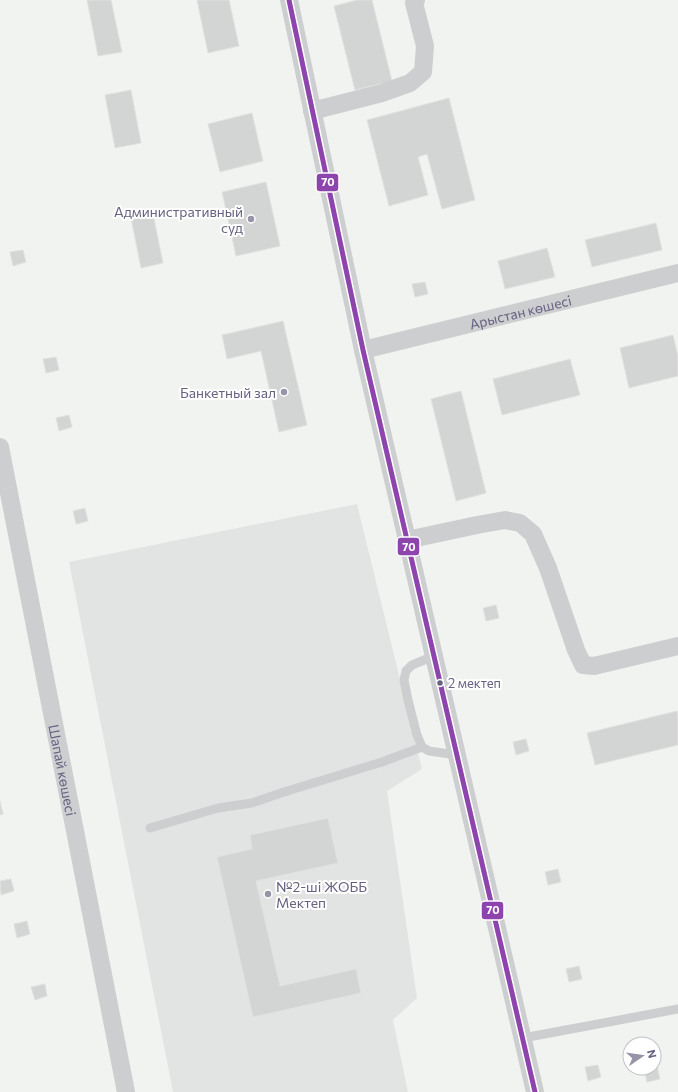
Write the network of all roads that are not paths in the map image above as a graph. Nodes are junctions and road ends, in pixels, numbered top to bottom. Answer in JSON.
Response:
{"nodes":[{"id":1,"x":289,"y":0,"type":"edge"},
{"id":2,"x":416,"y":0,"type":"edge"},
{"id":3,"x":312,"y":111,"type":"junction"},
{"id":4,"x":678,"y":273,"type":"edge"},
{"id":5,"x":363,"y":350,"type":"junction"},
{"id":6,"x":0,"y":447,"type":"edge"},
{"id":7,"x":407,"y":540,"type":"junction"},
{"id":8,"x":678,"y":646,"type":"edge"},
{"id":9,"x":434,"y":656,"type":"junction"},
{"id":10,"x":422,"y":747,"type":"junction"},
{"id":11,"x":457,"y":755,"type":"junction"},
{"id":12,"x":150,"y":828,"type":"dead end"},
{"id":13,"x":678,"y":1009,"type":"edge"},
{"id":14,"x":523,"y":1038,"type":"junction"},
{"id":15,"x":126,"y":1092,"type":"edge"},
{"id":16,"x":535,"y":1092,"type":"edge"}],
"edges":[{"from":1,"to":3,"type":"street"},
{"from":2,"to":3,"type":"street"},
{"from":3,"to":5,"type":"street"},
{"from":4,"to":5,"type":"street","name":"Арыстан көшесі"},
{"from":5,"to":7,"type":"street"},
{"from":6,"to":15,"type":"street","name":"Шапай көшесі"},
{"from":7,"to":8,"type":"street"},
{"from":7,"to":9,"type":"street"},
{"from":9,"to":10,"type":"lane"},
{"from":9,"to":11,"type":"street"},
{"from":10,"to":11,"type":"lane"},
{"from":10,"to":12,"type":"lane"},
{"from":11,"to":14,"type":"street"},
{"from":13,"to":14,"type":"lane"},
{"from":14,"to":16,"type":"street"}]}
